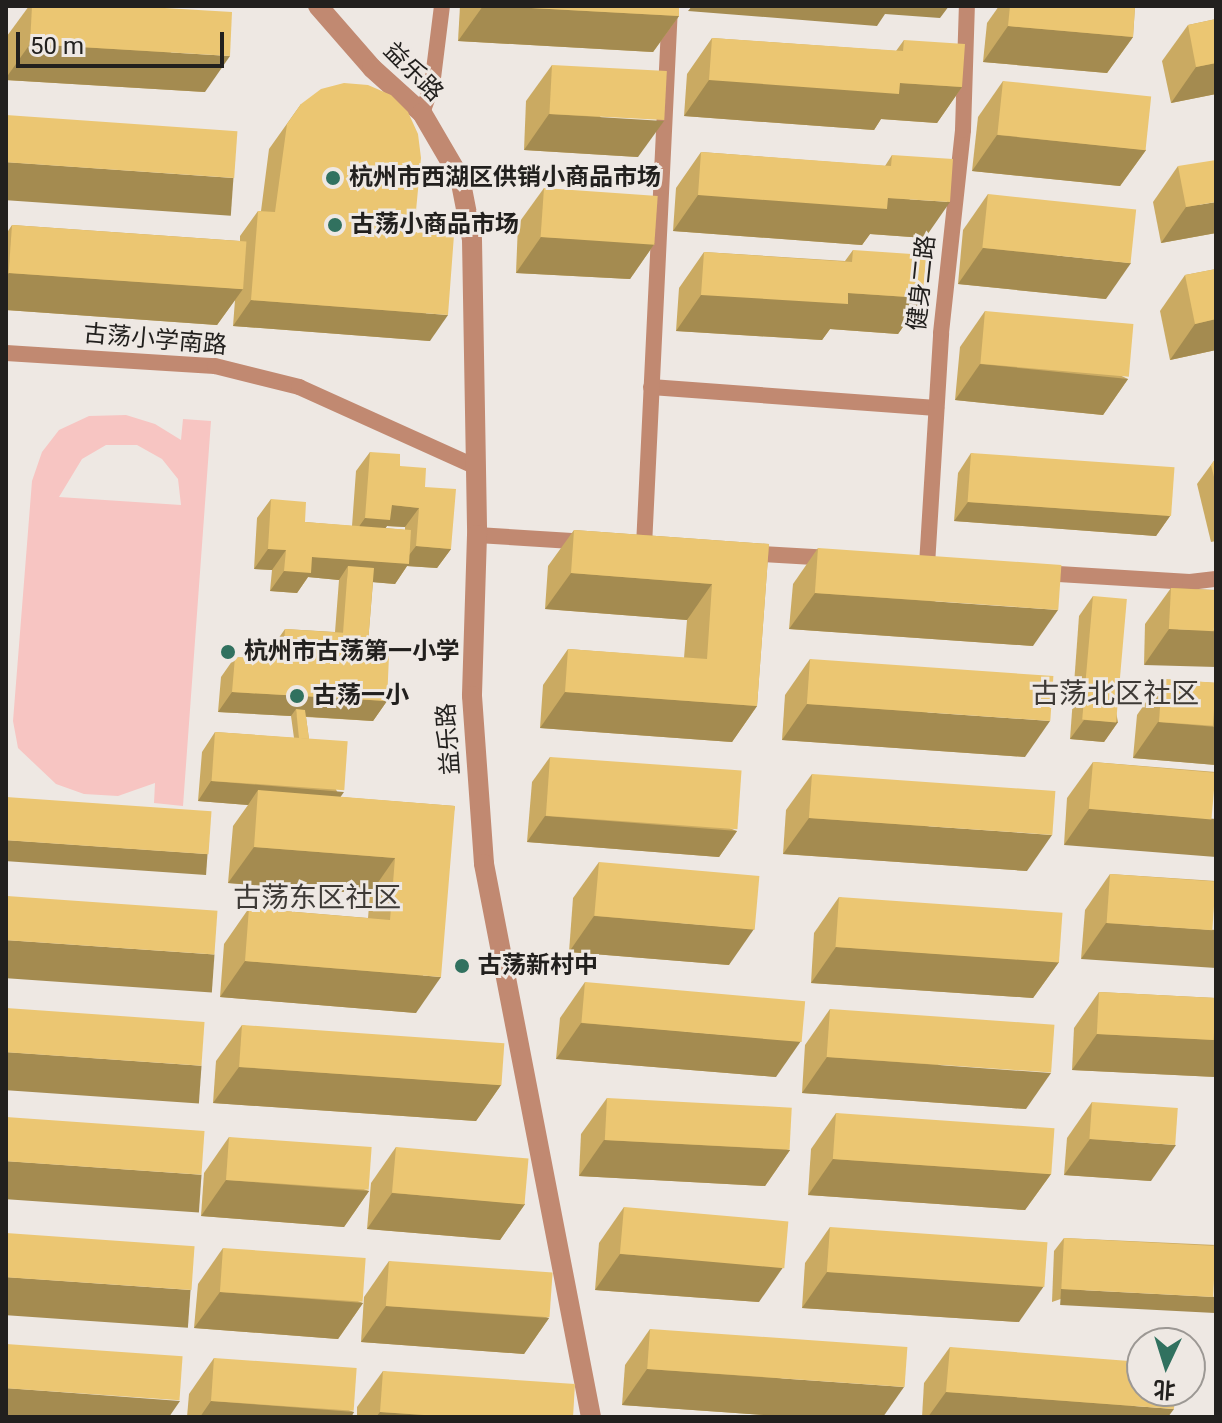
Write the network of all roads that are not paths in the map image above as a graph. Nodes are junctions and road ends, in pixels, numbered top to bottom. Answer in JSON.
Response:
{"nodes":[{"id":1,"x":318,"y":6,"type":"edge"},
{"id":2,"x":442,"y":6,"type":"edge"},
{"id":3,"x":670,"y":6,"type":"edge"},
{"id":4,"x":967,"y":6,"type":"edge"},
{"id":5,"x":422,"y":113,"type":"junction"},
{"id":6,"x":6,"y":353,"type":"edge"},
{"id":7,"x":651,"y":387,"type":"junction"},
{"id":8,"x":936,"y":408,"type":"junction"},
{"id":9,"x":474,"y":466,"type":"junction"},
{"id":10,"x":477,"y":535,"type":"junction"},
{"id":11,"x":723,"y":551,"type":"edge"},
{"id":12,"x":849,"y":559,"type":"edge"},
{"id":13,"x":927,"y":565,"type":"edge"},
{"id":14,"x":1020,"y":571,"type":"edge"},
{"id":15,"x":1216,"y":579,"type":"edge"},
{"id":16,"x":591,"y":1417,"type":"edge"}],
"edges":[{"from":1,"to":5,"type":"street","name":"益乐路"},
{"from":2,"to":5,"type":"lane"},
{"from":3,"to":7,"type":"lane"},
{"from":4,"to":8,"type":"lane","name":"健身二路"},
{"from":5,"to":9,"type":"street","name":"益乐路"},
{"from":6,"to":9,"type":"lane","name":"古荡小学南路"},
{"from":7,"to":8,"type":"lane"},
{"from":7,"to":10,"type":"lane"},
{"from":8,"to":13,"type":"lane","name":"健身二路"},
{"from":9,"to":10,"type":"street","name":"益乐路"},
{"from":10,"to":16,"type":"street","name":"益乐路"},
{"from":11,"to":12,"type":"lane"},
{"from":14,"to":15,"type":"lane"}]}
